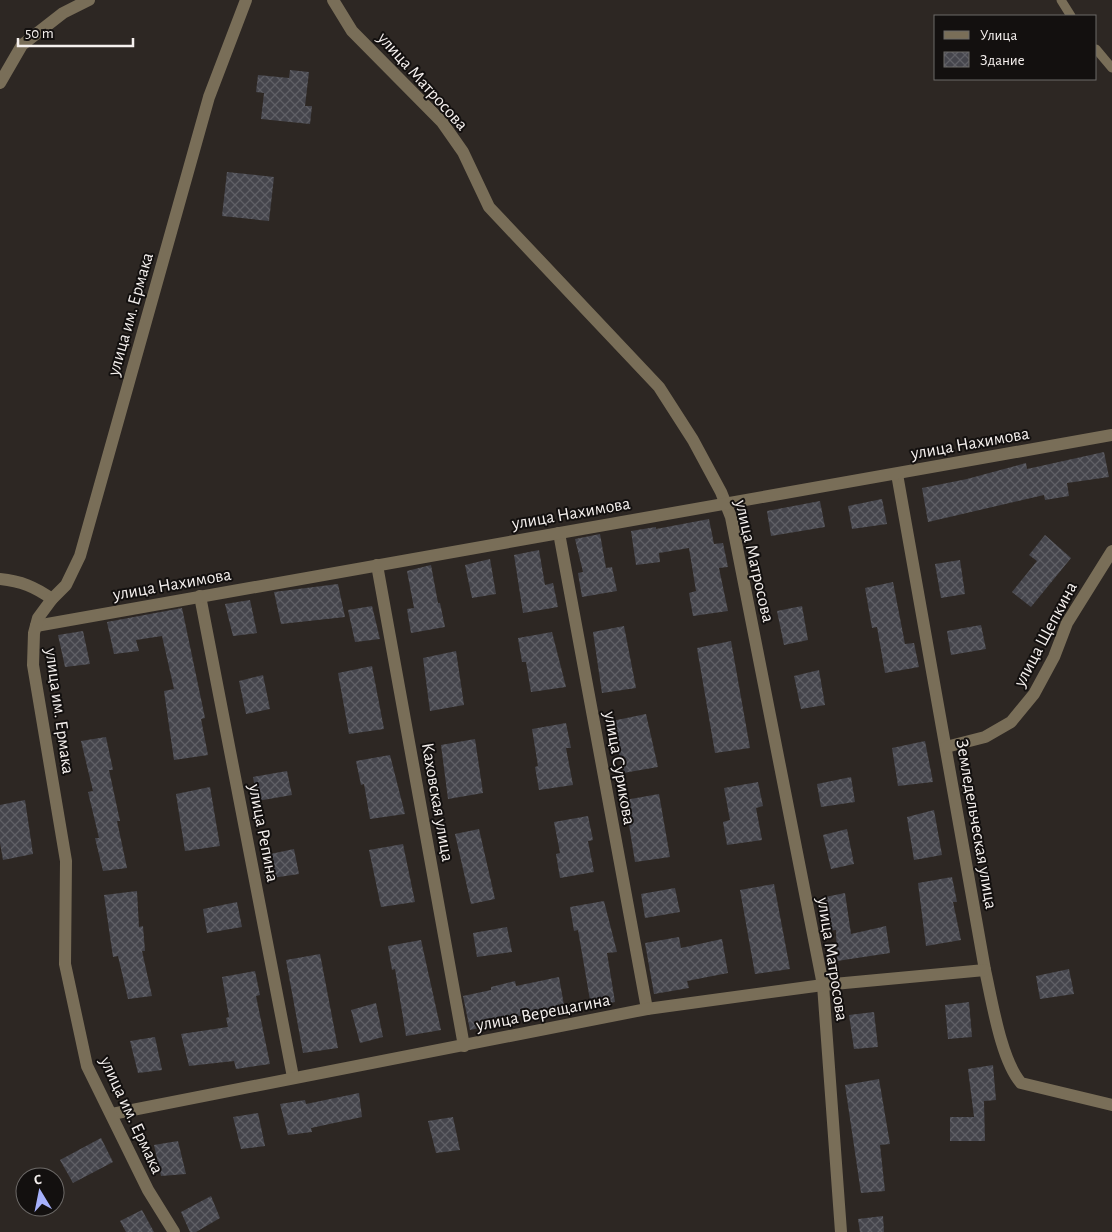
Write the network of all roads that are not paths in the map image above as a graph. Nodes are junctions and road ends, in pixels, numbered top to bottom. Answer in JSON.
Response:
{"nodes":[{"id":1,"x":89,"y":0,"type":"edge"},
{"id":2,"x":246,"y":0,"type":"edge"},
{"id":3,"x":333,"y":0,"type":"edge"},
{"id":4,"x":1060,"y":0,"type":"edge"},
{"id":5,"x":1070,"y":15,"type":"edge"},
{"id":6,"x":1097,"y":50,"type":"edge"},
{"id":7,"x":1112,"y":68,"type":"edge"},
{"id":8,"x":0,"y":84,"type":"edge"},
{"id":9,"x":1112,"y":435,"type":"edge"},
{"id":10,"x":897,"y":474,"type":"junction"},
{"id":11,"x":725,"y":503,"type":"junction"},
{"id":12,"x":559,"y":533,"type":"junction"},
{"id":13,"x":1112,"y":551,"type":"edge"},
{"id":14,"x":377,"y":565,"type":"junction"},
{"id":15,"x":0,"y":579,"type":"edge"},
{"id":16,"x":200,"y":596,"type":"junction"},
{"id":17,"x":52,"y":599,"type":"junction"},
{"id":18,"x":36,"y":626,"type":"junction"},
{"id":19,"x":946,"y":747,"type":"junction"},
{"id":20,"x":985,"y":970,"type":"junction"},
{"id":21,"x":822,"y":985,"type":"junction"},
{"id":22,"x":647,"y":1009,"type":"junction"},
{"id":23,"x":464,"y":1046,"type":"junction"},
{"id":24,"x":293,"y":1077,"type":"junction"},
{"id":25,"x":1112,"y":1105,"type":"edge"},
{"id":26,"x":112,"y":1114,"type":"junction"},
{"id":27,"x":174,"y":1232,"type":"edge"},
{"id":28,"x":841,"y":1232,"type":"edge"}],
"edges":[{"from":1,"to":8,"type":"street"},
{"from":2,"to":17,"type":"street","name":"улица им. Ермака"},
{"from":3,"to":11,"type":"street","name":"улица Матросова"},
{"from":4,"to":5,"type":"lane"},
{"from":6,"to":7,"type":"lane"},
{"from":9,"to":10,"type":"street","name":"улица Нахимова"},
{"from":10,"to":11,"type":"street","name":"улица Нахимова"},
{"from":10,"to":19,"type":"street","name":"Земледельческая улица"},
{"from":11,"to":12,"type":"street","name":"улица Нахимова"},
{"from":11,"to":21,"type":"street","name":"улица Матросова"},
{"from":12,"to":14,"type":"street","name":"улица Нахимова"},
{"from":12,"to":22,"type":"street","name":"улица Сурикова"},
{"from":13,"to":19,"type":"street","name":"улица Щепкина"},
{"from":14,"to":16,"type":"street","name":"улица Нахимова"},
{"from":14,"to":23,"type":"street","name":"Каховская улица"},
{"from":15,"to":17,"type":"street"},
{"from":16,"to":18,"type":"street","name":"улица Нахимова"},
{"from":16,"to":24,"type":"street","name":"улица Репина"},
{"from":17,"to":18,"type":"street","name":"улица им. Ермака"},
{"from":18,"to":26,"type":"street","name":"улица им. Ермака"},
{"from":19,"to":20,"type":"street","name":"Земледельческая улица"},
{"from":20,"to":21,"type":"street","name":"улица Верещагина"},
{"from":20,"to":25,"type":"street","name":"Земледельческая улица"},
{"from":21,"to":22,"type":"street","name":"улица Верещагина"},
{"from":21,"to":28,"type":"street","name":"улица Матросова"},
{"from":22,"to":23,"type":"street","name":"улица Верещагина"},
{"from":23,"to":24,"type":"street","name":"улица Верещагина"},
{"from":24,"to":26,"type":"street","name":"улица Верещагина"},
{"from":26,"to":27,"type":"street","name":"улица им. Ермака"}]}
